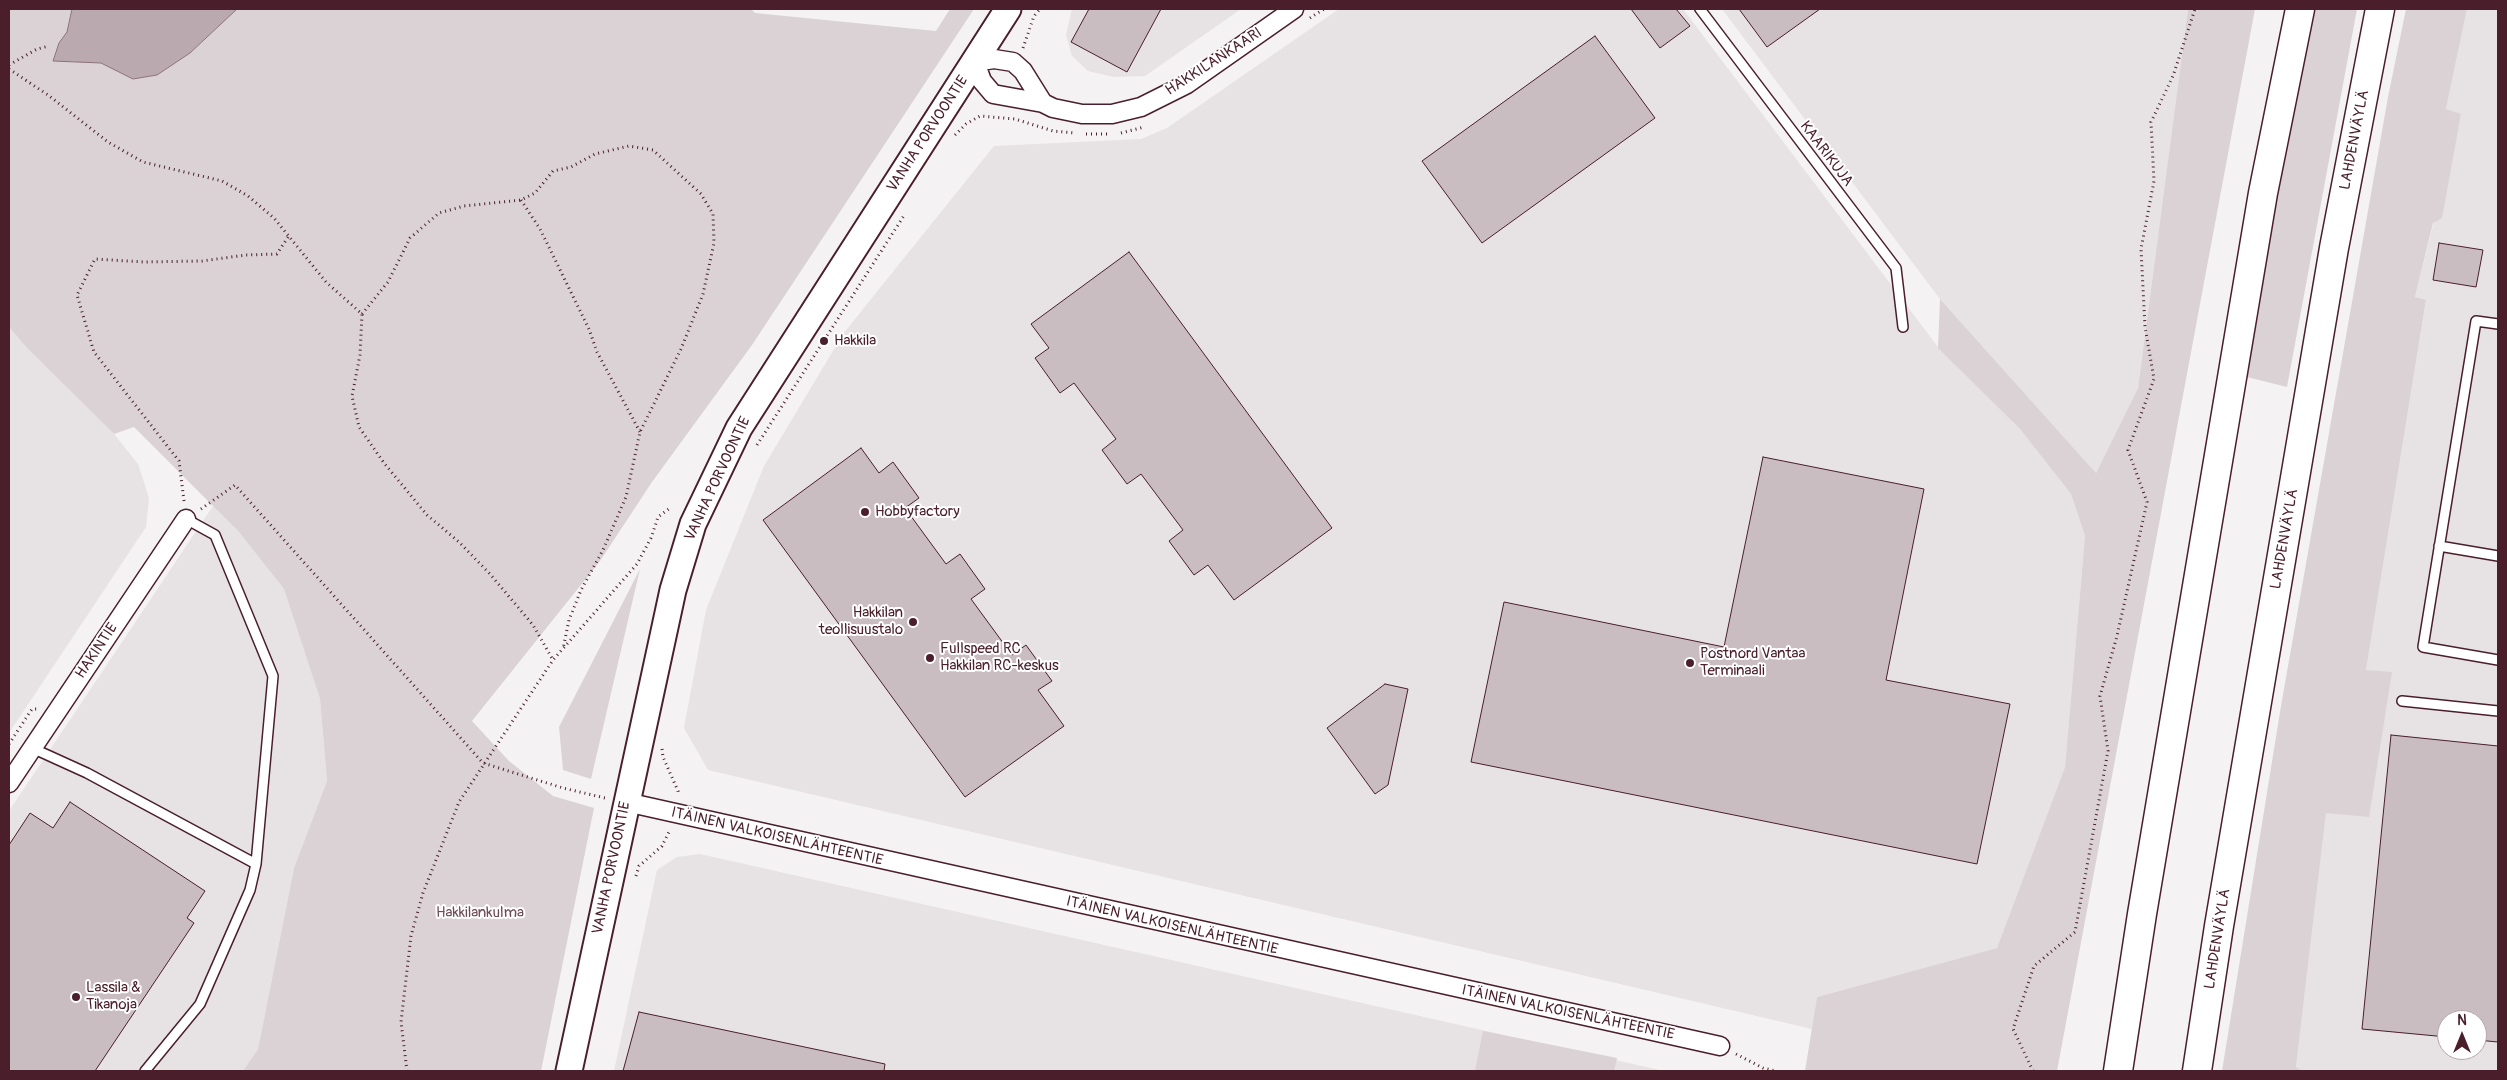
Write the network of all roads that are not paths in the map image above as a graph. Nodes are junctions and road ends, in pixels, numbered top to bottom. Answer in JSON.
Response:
{"nodes":[{"id":1,"x":1008,"y":9,"type":"edge"},
{"id":2,"x":1700,"y":9,"type":"edge"},
{"id":3,"x":2300,"y":9,"type":"edge"},
{"id":4,"x":2380,"y":9,"type":"edge"},
{"id":5,"x":1301,"y":14,"type":"edge"},
{"id":6,"x":974,"y":62,"type":"junction"},
{"id":7,"x":1043,"y":103,"type":"junction"},
{"id":8,"x":2498,"y":324,"type":"edge"},
{"id":9,"x":1903,"y":327,"type":"dead end"},
{"id":10,"x":186,"y":519,"type":"joint"},
{"id":11,"x":2439,"y":546,"type":"junction"},
{"id":12,"x":2498,"y":556,"type":"edge"},
{"id":13,"x":2498,"y":660,"type":"edge"},
{"id":14,"x":2402,"y":701,"type":"dead end"},
{"id":15,"x":2498,"y":711,"type":"edge"},
{"id":16,"x":32,"y":748,"type":"junction"},
{"id":17,"x":9,"y":783,"type":"edge"},
{"id":18,"x":626,"y":802,"type":"junction"},
{"id":19,"x":256,"y":864,"type":"junction"},
{"id":20,"x":1720,"y":1046,"type":"road end"},
{"id":21,"x":145,"y":1071,"type":"edge"},
{"id":22,"x":569,"y":1071,"type":"edge"},
{"id":23,"x":2118,"y":1071,"type":"edge"},
{"id":24,"x":2197,"y":1071,"type":"edge"}],
"edges":[{"from":1,"to":6,"type":"main road","name":"VANHA PORVOONTIE"},
{"from":2,"to":9,"type":"lane","name":"KAARIKUJA"},
{"from":3,"to":23,"type":"highway"},
{"from":4,"to":24,"type":"highway","name":"LAHDENVÄYLÄ"},
{"from":5,"to":7,"type":"street","name":"HAKKILANKAARI"},
{"from":6,"to":7,"type":"street","name":"HAKKILANKAARI"},
{"from":6,"to":7,"type":"street"},
{"from":6,"to":18,"type":"main road","name":"VANHA PORVOONTIE"},
{"from":8,"to":11,"type":"lane"},
{"from":10,"to":16,"type":"street","name":"HAKINTIE"},
{"from":10,"to":19,"type":"lane"},
{"from":11,"to":12,"type":"lane"},
{"from":11,"to":13,"type":"lane"},
{"from":14,"to":15,"type":"lane"},
{"from":16,"to":17,"type":"street","name":"HAKINTIE"},
{"from":16,"to":19,"type":"lane"},
{"from":18,"to":20,"type":"street","name":"ITÄINEN VALKOISENLÄHTEENTIE"},
{"from":18,"to":22,"type":"main road","name":"VANHA PORVOONTIE"},
{"from":19,"to":21,"type":"lane"}]}
